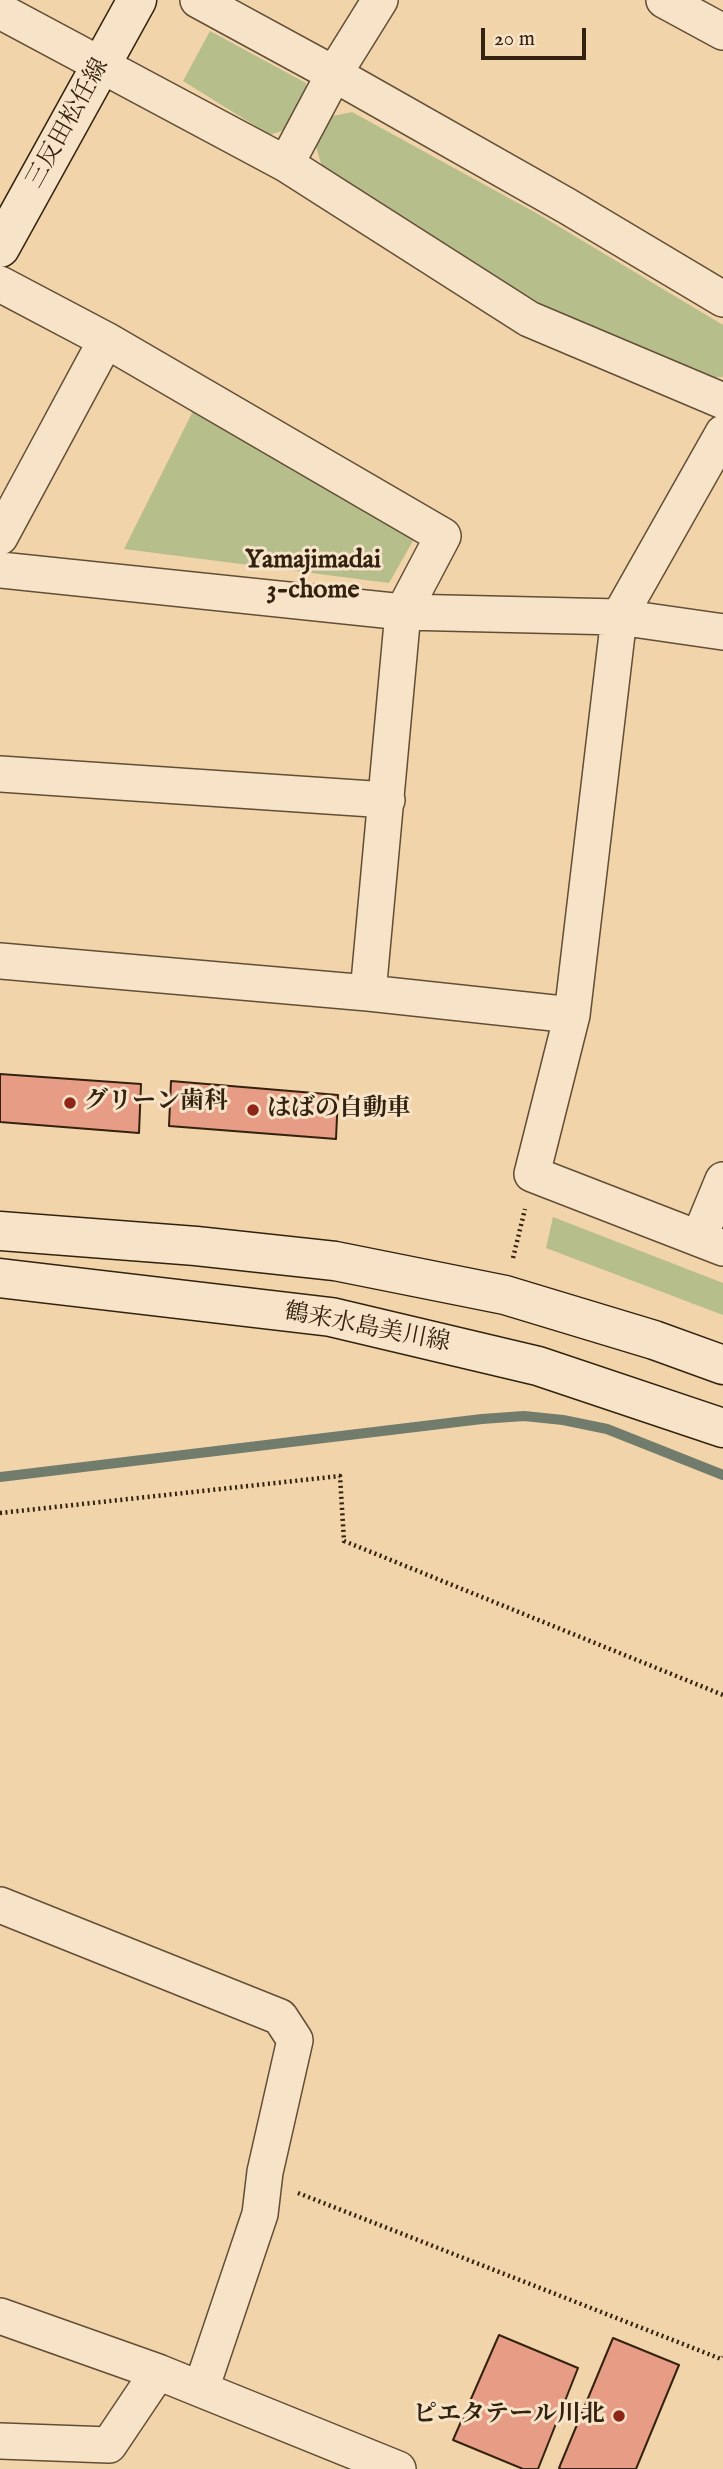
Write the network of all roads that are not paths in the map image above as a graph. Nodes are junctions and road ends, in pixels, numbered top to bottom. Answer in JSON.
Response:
{"nodes":[{"id":1,"x":137,"y":0,"type":"edge"},
{"id":2,"x":198,"y":0,"type":"edge"},
{"id":3,"x":380,"y":0,"type":"edge"},
{"id":4,"x":664,"y":0,"type":"edge"},
{"id":5,"x":0,"y":11,"type":"edge"},
{"id":6,"x":723,"y":32,"type":"edge"},
{"id":7,"x":102,"y":65,"type":"junction"},
{"id":8,"x":334,"y":74,"type":"junction"},
{"id":9,"x":286,"y":164,"type":"junction"},
{"id":10,"x":0,"y":248,"type":"edge"},
{"id":11,"x":0,"y":284,"type":"edge"},
{"id":12,"x":723,"y":299,"type":"edge"},
{"id":13,"x":106,"y":340,"type":"junction"},
{"id":14,"x":723,"y":401,"type":"edge"},
{"id":15,"x":723,"y":433,"type":"edge"},
{"id":16,"x":0,"y":537,"type":"edge"},
{"id":17,"x":0,"y":570,"type":"edge"},
{"id":18,"x":403,"y":612,"type":"junction"},
{"id":19,"x":619,"y":617,"type":"junction"},
{"id":20,"x":723,"y":632,"type":"edge"},
{"id":21,"x":0,"y":774,"type":"edge"},
{"id":22,"x":387,"y":800,"type":"junction"},
{"id":23,"x":0,"y":961,"type":"edge"},
{"id":24,"x":368,"y":993,"type":"junction"},
{"id":25,"x":572,"y":1015,"type":"junction"},
{"id":26,"x":723,"y":1180,"type":"edge"},
{"id":27,"x":0,"y":1231,"type":"edge"},
{"id":28,"x":711,"y":1243,"type":"edge"},
{"id":29,"x":0,"y":1278,"type":"edge"},
{"id":30,"x":723,"y":1365,"type":"edge"},
{"id":31,"x":723,"y":1428,"type":"edge"},
{"id":32,"x":0,"y":1905,"type":"edge"},
{"id":33,"x":0,"y":2316,"type":"edge"},
{"id":34,"x":158,"y":2372,"type":"junction"},
{"id":35,"x":201,"y":2389,"type":"junction"},
{"id":36,"x":1,"y":2445,"type":"edge"},
{"id":37,"x":398,"y":2469,"type":"edge"}],
"edges":[{"from":1,"to":7,"type":"main road","name":"三反田松任線"},
{"from":2,"to":8,"type":"street"},
{"from":3,"to":8,"type":"street"},
{"from":4,"to":6,"type":"street"},
{"from":5,"to":7,"type":"street"},
{"from":7,"to":9,"type":"street"},
{"from":7,"to":10,"type":"main road","name":"三反田松任線"},
{"from":8,"to":9,"type":"street"},
{"from":8,"to":12,"type":"street"},
{"from":9,"to":14,"type":"street"},
{"from":11,"to":13,"type":"street"},
{"from":13,"to":16,"type":"street"},
{"from":13,"to":18,"type":"street"},
{"from":15,"to":19,"type":"street"},
{"from":17,"to":18,"type":"street"},
{"from":18,"to":19,"type":"street"},
{"from":18,"to":22,"type":"street"},
{"from":19,"to":20,"type":"street"},
{"from":19,"to":25,"type":"street"},
{"from":21,"to":22,"type":"street"},
{"from":22,"to":24,"type":"street"},
{"from":23,"to":24,"type":"street"},
{"from":24,"to":25,"type":"street"},
{"from":25,"to":28,"type":"street"},
{"from":26,"to":28,"type":"street"},
{"from":27,"to":30,"type":"main road"},
{"from":29,"to":31,"type":"main road","name":"鶴来水島美川線"},
{"from":32,"to":35,"type":"street"},
{"from":33,"to":34,"type":"street"},
{"from":34,"to":35,"type":"street"},
{"from":34,"to":36,"type":"street"},
{"from":35,"to":37,"type":"street"}]}
